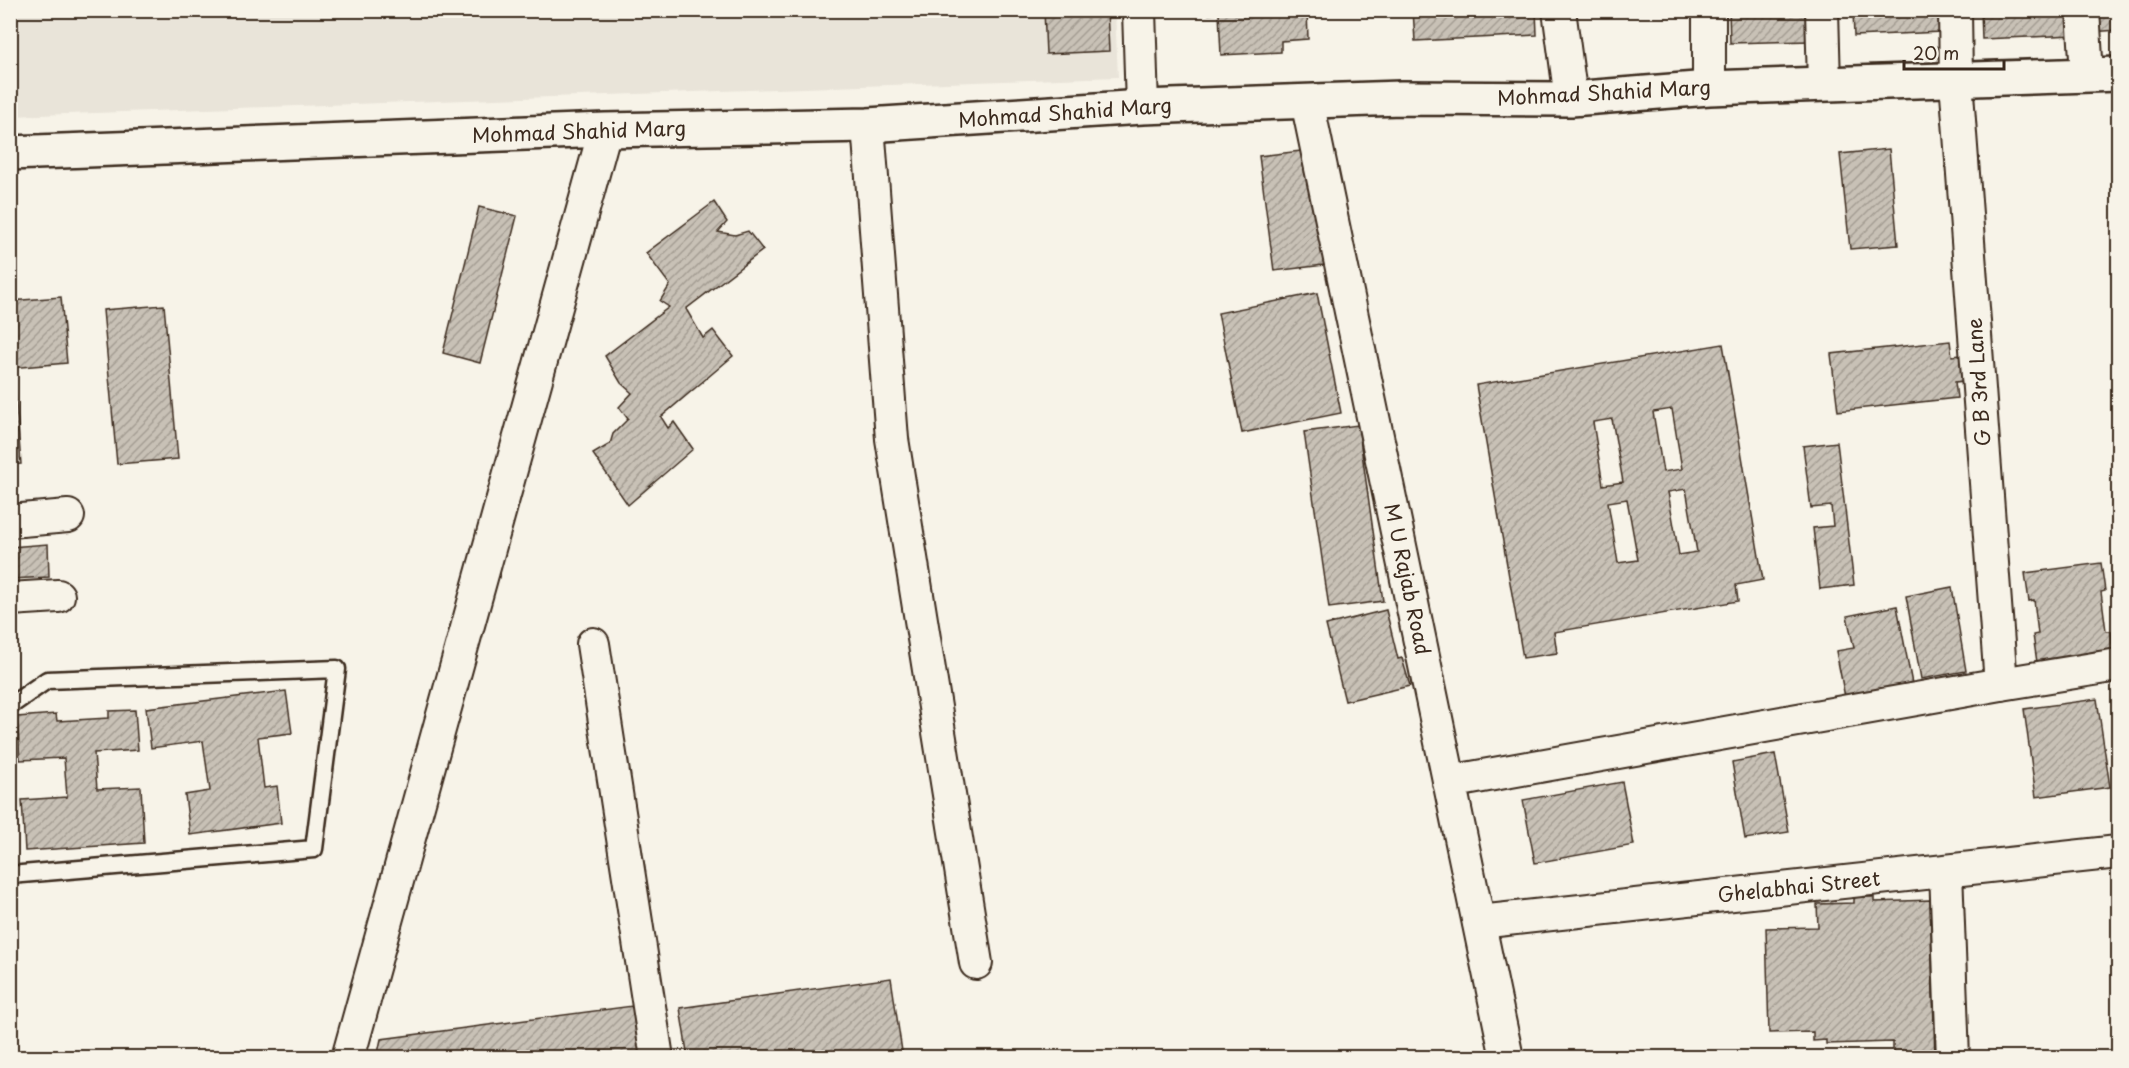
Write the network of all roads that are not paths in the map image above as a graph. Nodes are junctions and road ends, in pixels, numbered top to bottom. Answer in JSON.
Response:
{"nodes":[{"id":1,"x":1139,"y":10,"type":"edge"},
{"id":2,"x":1559,"y":10,"type":"edge"},
{"id":3,"x":1709,"y":10,"type":"edge"},
{"id":4,"x":1822,"y":10,"type":"edge"},
{"id":5,"x":1955,"y":10,"type":"edge"},
{"id":6,"x":2083,"y":10,"type":"edge"},
{"id":7,"x":2103,"y":75,"type":"edge"},
{"id":8,"x":1956,"y":80,"type":"junction"},
{"id":9,"x":1824,"y":84,"type":"junction"},
{"id":10,"x":1709,"y":88,"type":"junction"},
{"id":11,"x":1571,"y":99,"type":"junction"},
{"id":12,"x":1308,"y":101,"type":"junction"},
{"id":13,"x":1142,"y":107,"type":"junction"},
{"id":14,"x":868,"y":125,"type":"junction"},
{"id":15,"x":605,"y":130,"type":"junction"},
{"id":16,"x":10,"y":153,"type":"edge"},
{"id":17,"x":68,"y":516,"type":"dead end"},
{"id":18,"x":10,"y":521,"type":"edge"},
{"id":19,"x":58,"y":596,"type":"dead end"},
{"id":20,"x":10,"y":599,"type":"edge"},
{"id":21,"x":593,"y":644,"type":"dead end"},
{"id":22,"x":2118,"y":665,"type":"edge"},
{"id":23,"x":2001,"y":684,"type":"junction"},
{"id":24,"x":10,"y":706,"type":"edge"},
{"id":25,"x":1449,"y":782,"type":"junction"},
{"id":26,"x":2118,"y":852,"type":"edge"},
{"id":27,"x":1946,"y":871,"type":"junction"},
{"id":28,"x":10,"y":874,"type":"edge"},
{"id":29,"x":1479,"y":922,"type":"junction"},
{"id":30,"x":976,"y":963,"type":"dead end"},
{"id":31,"x":348,"y":1058,"type":"edge"},
{"id":32,"x":657,"y":1058,"type":"edge"},
{"id":33,"x":1507,"y":1058,"type":"edge"},
{"id":34,"x":1953,"y":1058,"type":"edge"}],
"edges":[{"from":1,"to":13,"type":"street"},
{"from":2,"to":11,"type":"street"},
{"from":3,"to":10,"type":"street"},
{"from":4,"to":9,"type":"street"},
{"from":5,"to":8,"type":"street","name":"G B 3rd Lane"},
{"from":6,"to":7,"type":"street"},
{"from":7,"to":8,"type":"street","name":"Mohmad Shahid Marg"},
{"from":8,"to":9,"type":"street","name":"Mohmad Shahid Marg"},
{"from":8,"to":23,"type":"street","name":"G B 3rd Lane"},
{"from":9,"to":10,"type":"street","name":"Mohmad Shahid Marg"},
{"from":10,"to":11,"type":"street","name":"Mohmad Shahid Marg"},
{"from":11,"to":12,"type":"street","name":"Mohmad Shahid Marg"},
{"from":12,"to":13,"type":"street","name":"Mohmad Shahid Marg"},
{"from":12,"to":25,"type":"street","name":"M U Rajab Road"},
{"from":13,"to":14,"type":"street","name":"Mohmad Shahid Marg"},
{"from":14,"to":15,"type":"street","name":"Mohmad Shahid Marg"},
{"from":14,"to":30,"type":"street"},
{"from":15,"to":16,"type":"street","name":"Mohmad Shahid Marg"},
{"from":15,"to":31,"type":"street"},
{"from":17,"to":18,"type":"street"},
{"from":19,"to":20,"type":"street"},
{"from":21,"to":32,"type":"street"},
{"from":22,"to":23,"type":"street"},
{"from":23,"to":25,"type":"street"},
{"from":24,"to":28,"type":"lane"},
{"from":25,"to":29,"type":"street","name":"M U Rajab Road"},
{"from":26,"to":27,"type":"street","name":"Ghelabhai Street"},
{"from":27,"to":29,"type":"street","name":"Ghelabhai Street"},
{"from":27,"to":34,"type":"street"},
{"from":29,"to":33,"type":"street","name":"M U Rajab Road"}]}
